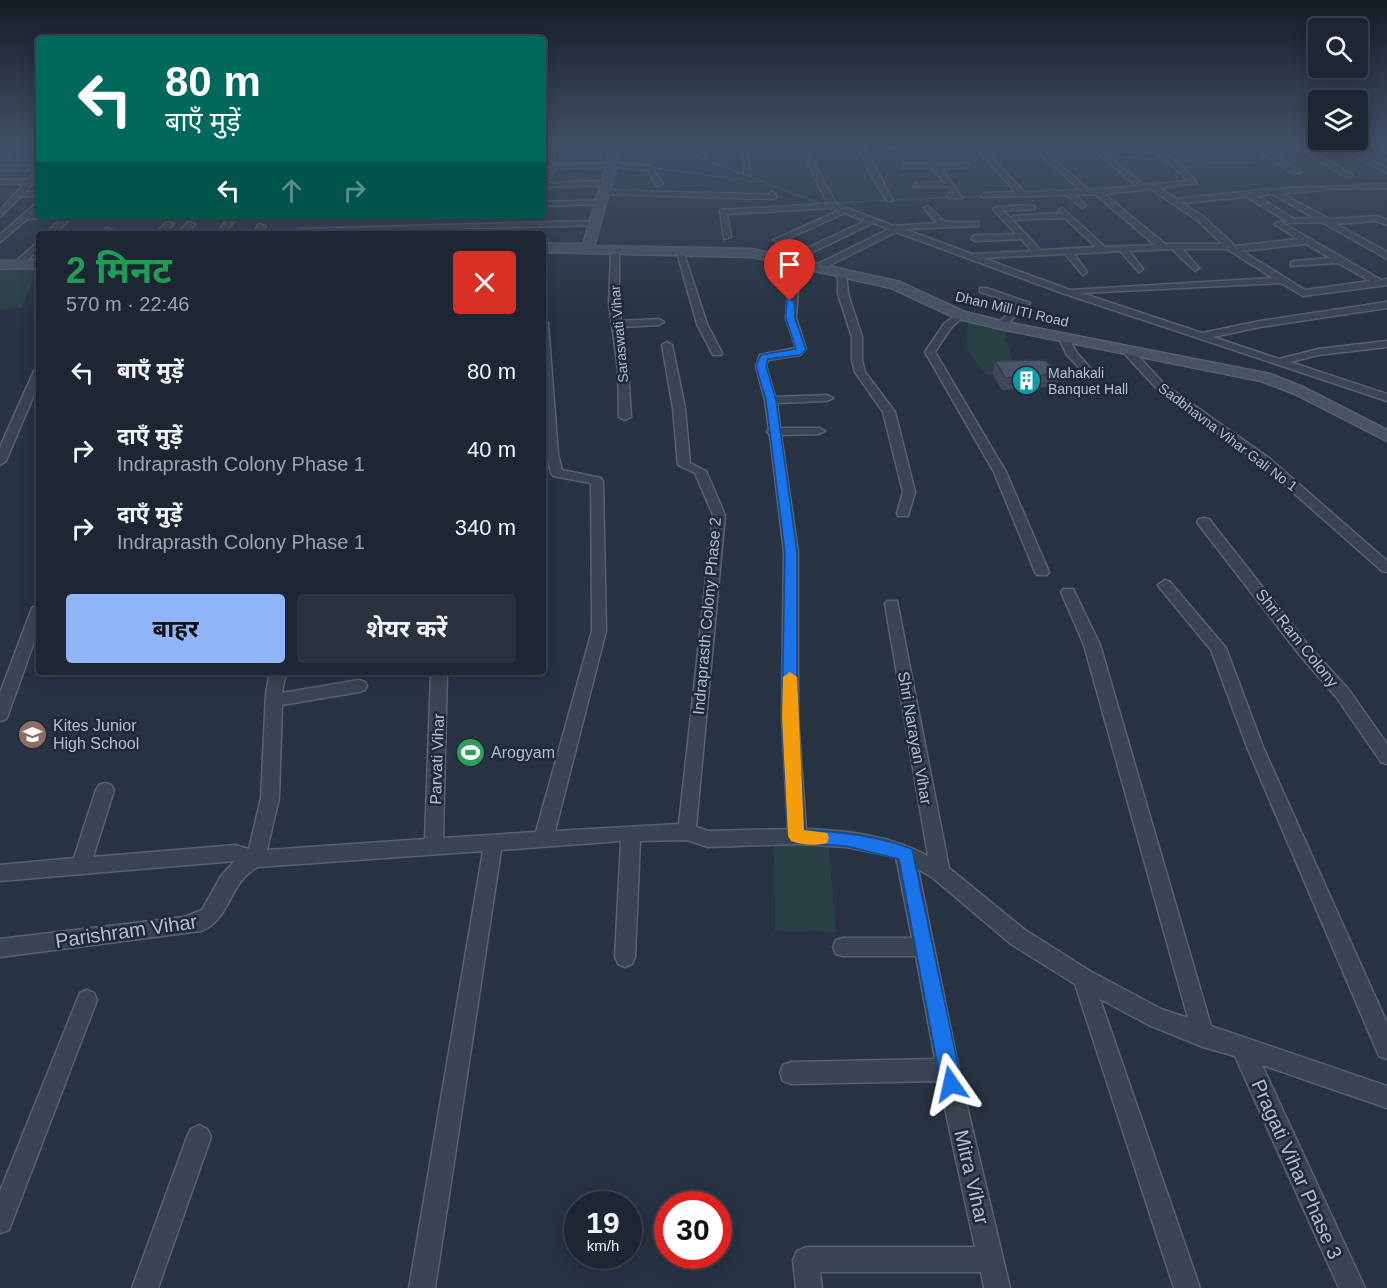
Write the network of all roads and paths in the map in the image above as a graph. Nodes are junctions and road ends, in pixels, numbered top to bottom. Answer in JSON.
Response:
{"nodes":[{"id":1,"x":11,"y":203,"type":"edge"},
{"id":2,"x":602,"y":203,"type":"edge"},
{"id":3,"x":833,"y":203,"type":"edge"},
{"id":4,"x":1079,"y":203,"type":"edge"},
{"id":5,"x":1110,"y":203,"type":"edge"},
{"id":6,"x":1178,"y":203,"type":"edge"},
{"id":7,"x":1264,"y":203,"type":"edge"},
{"id":8,"x":1293,"y":203,"type":"edge"},
{"id":9,"x":1082,"y":206,"type":"dead end"},
{"id":10,"x":1031,"y":207,"type":"dead end"},
{"id":11,"x":1059,"y":207,"type":"dead end"},
{"id":12,"x":36,"y":208,"type":"edge"},
{"id":13,"x":928,"y":208,"type":"dead end"},
{"id":14,"x":836,"y":209,"type":"junction"},
{"id":15,"x":0,"y":216,"type":"edge"},
{"id":16,"x":1068,"y":216,"type":"junction"},
{"id":17,"x":1387,"y":216,"type":"edge"},
{"id":18,"x":26,"y":217,"type":"junction"},
{"id":19,"x":36,"y":217,"type":"edge"},
{"id":20,"x":1005,"y":218,"type":"junction"},
{"id":21,"x":1377,"y":218,"type":"junction"},
{"id":22,"x":66,"y":219,"type":"edge"},
{"id":23,"x":232,"y":219,"type":"edge"},
{"id":24,"x":870,"y":221,"type":"junction"},
{"id":25,"x":1326,"y":221,"type":"junction"},
{"id":26,"x":596,"y":223,"type":"junction"},
{"id":27,"x":1387,"y":223,"type":"edge"},
{"id":28,"x":170,"y":224,"type":"dead end"},
{"id":29,"x":190,"y":224,"type":"dead end"},
{"id":30,"x":975,"y":224,"type":"dead end"},
{"id":31,"x":1077,"y":224,"type":"junction"},
{"id":32,"x":1278,"y":224,"type":"dead end"},
{"id":33,"x":943,"y":225,"type":"junction"},
{"id":34,"x":1015,"y":228,"type":"junction"},
{"id":35,"x":893,"y":229,"type":"junction"},
{"id":36,"x":300,"y":230,"type":"edge"},
{"id":37,"x":478,"y":230,"type":"edge"},
{"id":38,"x":52,"y":231,"type":"edge"},
{"id":39,"x":162,"y":231,"type":"edge"},
{"id":40,"x":184,"y":231,"type":"edge"},
{"id":41,"x":222,"y":231,"type":"edge"},
{"id":42,"x":391,"y":231,"type":"edge"},
{"id":43,"x":1022,"y":236,"type":"junction"},
{"id":44,"x":727,"y":237,"type":"dead end"},
{"id":45,"x":975,"y":238,"type":"dead end"},
{"id":46,"x":0,"y":239,"type":"edge"},
{"id":47,"x":777,"y":240,"type":"dead end"},
{"id":48,"x":1307,"y":241,"type":"junction"},
{"id":49,"x":36,"y":247,"type":"edge"},
{"id":50,"x":1163,"y":247,"type":"junction"},
{"id":51,"x":1174,"y":247,"type":"junction"},
{"id":52,"x":1231,"y":247,"type":"junction"},
{"id":53,"x":546,"y":248,"type":"edge"},
{"id":54,"x":588,"y":248,"type":"junction"},
{"id":55,"x":1102,"y":249,"type":"junction"},
{"id":56,"x":1122,"y":249,"type":"junction"},
{"id":57,"x":615,"y":251,"type":"junction"},
{"id":58,"x":679,"y":251,"type":"junction"},
{"id":59,"x":1067,"y":251,"type":"junction"},
{"id":60,"x":1038,"y":252,"type":"junction"},
{"id":61,"x":968,"y":256,"type":"junction"},
{"id":62,"x":1387,"y":256,"type":"edge"},
{"id":63,"x":782,"y":260,"type":"junction"},
{"id":64,"x":1338,"y":260,"type":"junction"},
{"id":65,"x":36,"y":264,"type":"edge"},
{"id":66,"x":1294,"y":264,"type":"dead end"},
{"id":67,"x":0,"y":265,"type":"edge"},
{"id":68,"x":16,"y":265,"type":"junction"},
{"id":69,"x":819,"y":267,"type":"junction"},
{"id":70,"x":1195,"y":267,"type":"dead end"},
{"id":71,"x":1139,"y":269,"type":"dead end"},
{"id":72,"x":842,"y":272,"type":"junction"},
{"id":73,"x":1083,"y":272,"type":"dead end"},
{"id":74,"x":1282,"y":280,"type":"junction"},
{"id":75,"x":1383,"y":283,"type":"edge"},
{"id":76,"x":983,"y":290,"type":"dead end"},
{"id":77,"x":1065,"y":291,"type":"junction"},
{"id":78,"x":1387,"y":305,"type":"edge"},
{"id":79,"x":960,"y":315,"type":"junction"},
{"id":80,"x":659,"y":321,"type":"dead end"},
{"id":81,"x":617,"y":324,"type":"junction"},
{"id":82,"x":1001,"y":325,"type":"junction"},
{"id":83,"x":1202,"y":336,"type":"junction"},
{"id":84,"x":1064,"y":338,"type":"junction"},
{"id":85,"x":1387,"y":344,"type":"edge"},
{"id":86,"x":667,"y":345,"type":"dead end"},
{"id":87,"x":1126,"y":349,"type":"junction"},
{"id":88,"x":717,"y":353,"type":"dead end"},
{"id":89,"x":1280,"y":362,"type":"junction"},
{"id":90,"x":546,"y":367,"type":"edge"},
{"id":91,"x":1089,"y":372,"type":"dead end"},
{"id":92,"x":36,"y":378,"type":"edge"},
{"id":93,"x":827,"y":398,"type":"dead end"},
{"id":94,"x":1387,"y":398,"type":"edge"},
{"id":95,"x":771,"y":400,"type":"junction"},
{"id":96,"x":625,"y":417,"type":"dead end"},
{"id":97,"x":819,"y":431,"type":"dead end"},
{"id":98,"x":773,"y":432,"type":"junction"},
{"id":99,"x":1387,"y":436,"type":"edge"},
{"id":100,"x":0,"y":461,"type":"edge"},
{"id":101,"x":903,"y":513,"type":"dead end"},
{"id":102,"x":1204,"y":522,"type":"dead end"},
{"id":103,"x":1387,"y":568,"type":"edge"},
{"id":104,"x":1042,"y":572,"type":"dead end"},
{"id":105,"x":1165,"y":585,"type":"dead end"},
{"id":106,"x":1068,"y":592,"type":"dead end"},
{"id":107,"x":892,"y":604,"type":"dead end"},
{"id":108,"x":36,"y":616,"type":"edge"},
{"id":109,"x":278,"y":675,"type":"edge"},
{"id":110,"x":440,"y":675,"type":"edge"},
{"id":111,"x":359,"y":686,"type":"dead end"},
{"id":112,"x":274,"y":700,"type":"junction"},
{"id":113,"x":0,"y":715,"type":"edge"},
{"id":114,"x":1387,"y":757,"type":"edge"},
{"id":115,"x":105,"y":790,"type":"dead end"},
{"id":116,"x":687,"y":832,"type":"junction"},
{"id":117,"x":631,"y":833,"type":"junction"},
{"id":118,"x":796,"y":836,"type":"junction"},
{"id":119,"x":543,"y":840,"type":"junction"},
{"id":120,"x":493,"y":844,"type":"junction"},
{"id":121,"x":434,"y":847,"type":"junction"},
{"id":122,"x":906,"y":854,"type":"junction"},
{"id":123,"x":256,"y":859,"type":"junction"},
{"id":124,"x":81,"y":867,"type":"junction"},
{"id":125,"x":940,"y":872,"type":"junction"},
{"id":126,"x":0,"y":873,"type":"edge"},
{"id":127,"x":843,"y":947,"type":"dead end"},
{"id":128,"x":924,"y":947,"type":"junction"},
{"id":129,"x":0,"y":948,"type":"edge"},
{"id":130,"x":625,"y":957,"type":"dead end"},
{"id":131,"x":1083,"y":978,"type":"junction"},
{"id":132,"x":87,"y":1000,"type":"dead end"},
{"id":133,"x":1203,"y":1036,"type":"junction"},
{"id":134,"x":1387,"y":1048,"type":"edge"},
{"id":135,"x":1243,"y":1049,"type":"junction"},
{"id":136,"x":948,"y":1070,"type":"junction"},
{"id":137,"x":791,"y":1073,"type":"dead end"},
{"id":138,"x":1387,"y":1097,"type":"edge"},
{"id":139,"x":199,"y":1137,"type":"dead end"},
{"id":140,"x":0,"y":1221,"type":"edge"},
{"id":141,"x":990,"y":1259,"type":"junction"},
{"id":142,"x":145,"y":1288,"type":"edge"},
{"id":143,"x":422,"y":1288,"type":"edge"},
{"id":144,"x":809,"y":1288,"type":"edge"},
{"id":145,"x":997,"y":1288,"type":"edge"},
{"id":146,"x":1187,"y":1288,"type":"edge"},
{"id":147,"x":1352,"y":1288,"type":"edge"}],
"edges":[{"from":1,"to":15,"type":"street"},
{"from":2,"to":26,"type":"street"},
{"from":3,"to":14,"type":"street"},
{"from":4,"to":9,"type":"street"},
{"from":5,"to":50,"type":"street"},
{"from":6,"to":52,"type":"street"},
{"from":7,"to":25,"type":"street"},
{"from":8,"to":25,"type":"street"},
{"from":10,"to":20,"type":"street"},
{"from":11,"to":16,"type":"street"},
{"from":12,"to":18,"type":"street"},
{"from":13,"to":33,"type":"street"},
{"from":14,"to":24,"type":"street"},
{"from":14,"to":44,"type":"street"},
{"from":14,"to":47,"type":"street"},
{"from":15,"to":18,"type":"street"},
{"from":16,"to":20,"type":"street"},
{"from":16,"to":31,"type":"street"},
{"from":17,"to":21,"type":"street"},
{"from":18,"to":19,"type":"street"},
{"from":18,"to":46,"type":"street"},
{"from":20,"to":34,"type":"street"},
{"from":21,"to":25,"type":"street"},
{"from":21,"to":27,"type":"street"},
{"from":22,"to":38,"type":"street"},
{"from":23,"to":41,"type":"street"},
{"from":24,"to":35,"type":"street"},
{"from":24,"to":63,"type":"street"},
{"from":25,"to":62,"type":"street"},
{"from":26,"to":37,"type":"street"},
{"from":26,"to":54,"type":"street"},
{"from":28,"to":39,"type":"street"},
{"from":29,"to":40,"type":"street"},
{"from":30,"to":33,"type":"street"},
{"from":31,"to":34,"type":"street"},
{"from":31,"to":55,"type":"street"},
{"from":32,"to":48,"type":"street"},
{"from":33,"to":35,"type":"street"},
{"from":34,"to":43,"type":"street"},
{"from":35,"to":61,"type":"street"},
{"from":35,"to":69,"type":"street"},
{"from":36,"to":42,"type":"street"},
{"from":37,"to":42,"type":"street"},
{"from":43,"to":45,"type":"street"},
{"from":43,"to":60,"type":"street"},
{"from":48,"to":52,"type":"street"},
{"from":48,"to":64,"type":"street"},
{"from":49,"to":68,"type":"street"},
{"from":50,"to":51,"type":"street"},
{"from":50,"to":56,"type":"street"},
{"from":51,"to":52,"type":"street"},
{"from":51,"to":70,"type":"street"},
{"from":52,"to":74,"type":"street"},
{"from":53,"to":54,"type":"street","name":"Dhan Mill ITI Road"},
{"from":54,"to":57,"type":"street","name":"Dhan Mill ITI Road"},
{"from":55,"to":56,"type":"street"},
{"from":55,"to":59,"type":"street"},
{"from":56,"to":71,"type":"street"},
{"from":57,"to":58,"type":"street","name":"Dhan Mill ITI Road"},
{"from":57,"to":81,"type":"street","name":"Saraswati Vihar"},
{"from":58,"to":63,"type":"street","name":"Dhan Mill ITI Road"},
{"from":58,"to":88,"type":"street"},
{"from":59,"to":60,"type":"street"},
{"from":59,"to":73,"type":"street"},
{"from":60,"to":61,"type":"street"},
{"from":61,"to":77,"type":"street"},
{"from":63,"to":69,"type":"street","name":"Dhan Mill ITI Road"},
{"from":63,"to":95,"type":"street"},
{"from":64,"to":66,"type":"street"},
{"from":64,"to":75,"type":"street"},
{"from":65,"to":68,"type":"street"},
{"from":67,"to":68,"type":"street"},
{"from":69,"to":72,"type":"street","name":"Dhan Mill ITI Road"},
{"from":72,"to":79,"type":"street","name":"Dhan Mill ITI Road"},
{"from":72,"to":101,"type":"street"},
{"from":74,"to":75,"type":"street"},
{"from":74,"to":77,"type":"street"},
{"from":76,"to":82,"type":"street"},
{"from":77,"to":83,"type":"street"},
{"from":78,"to":83,"type":"street"},
{"from":79,"to":82,"type":"street","name":"Dhan Mill ITI Road"},
{"from":79,"to":104,"type":"street"},
{"from":80,"to":81,"type":"street"},
{"from":81,"to":96,"type":"street","name":"Saraswati Vihar"},
{"from":82,"to":84,"type":"street","name":"Dhan Mill ITI Road"},
{"from":83,"to":89,"type":"street"},
{"from":84,"to":87,"type":"street","name":"Dhan Mill ITI Road"},
{"from":84,"to":91,"type":"street"},
{"from":85,"to":89,"type":"street"},
{"from":86,"to":116,"type":"street","name":"Indraprasth Colony Phase 2"},
{"from":87,"to":99,"type":"street","name":"Dhan Mill ITI Road"},
{"from":87,"to":103,"type":"street","name":"Sadbhavna Vihar Gali No 1"},
{"from":89,"to":94,"type":"street"},
{"from":90,"to":119,"type":"street"},
{"from":92,"to":100,"type":"street"},
{"from":93,"to":95,"type":"street"},
{"from":95,"to":98,"type":"street"},
{"from":97,"to":98,"type":"street"},
{"from":98,"to":118,"type":"street"},
{"from":102,"to":114,"type":"street","name":"Shri Ram Colony"},
{"from":105,"to":134,"type":"street"},
{"from":106,"to":133,"type":"street"},
{"from":107,"to":125,"type":"street","name":"Shri Narayan Vihar"},
{"from":108,"to":113,"type":"street"},
{"from":109,"to":112,"type":"street"},
{"from":110,"to":121,"type":"street","name":"Parvati Vihar"},
{"from":111,"to":112,"type":"street"},
{"from":112,"to":123,"type":"street"},
{"from":115,"to":124,"type":"street"},
{"from":116,"to":117,"type":"street"},
{"from":116,"to":118,"type":"street"},
{"from":117,"to":119,"type":"street"},
{"from":117,"to":130,"type":"street"},
{"from":118,"to":122,"type":"street"},
{"from":119,"to":120,"type":"street"},
{"from":120,"to":121,"type":"street"},
{"from":120,"to":143,"type":"street"},
{"from":121,"to":123,"type":"street"},
{"from":122,"to":125,"type":"street"},
{"from":122,"to":128,"type":"street","name":"Mitra Vihar"},
{"from":123,"to":124,"type":"street"},
{"from":123,"to":129,"type":"street","name":"Parishram Vihar"},
{"from":124,"to":126,"type":"street"},
{"from":125,"to":131,"type":"street"},
{"from":127,"to":128,"type":"street"},
{"from":128,"to":136,"type":"street","name":"Mitra Vihar"},
{"from":131,"to":133,"type":"street"},
{"from":131,"to":146,"type":"street"},
{"from":132,"to":140,"type":"street"},
{"from":133,"to":135,"type":"street"},
{"from":135,"to":138,"type":"street"},
{"from":135,"to":147,"type":"street","name":"Pragati Vihar Phase 3"},
{"from":136,"to":137,"type":"street"},
{"from":136,"to":141,"type":"street","name":"Mitra Vihar"},
{"from":139,"to":142,"type":"street"},
{"from":141,"to":144,"type":"street"},
{"from":141,"to":145,"type":"street","name":"Mitra Vihar"}]}
